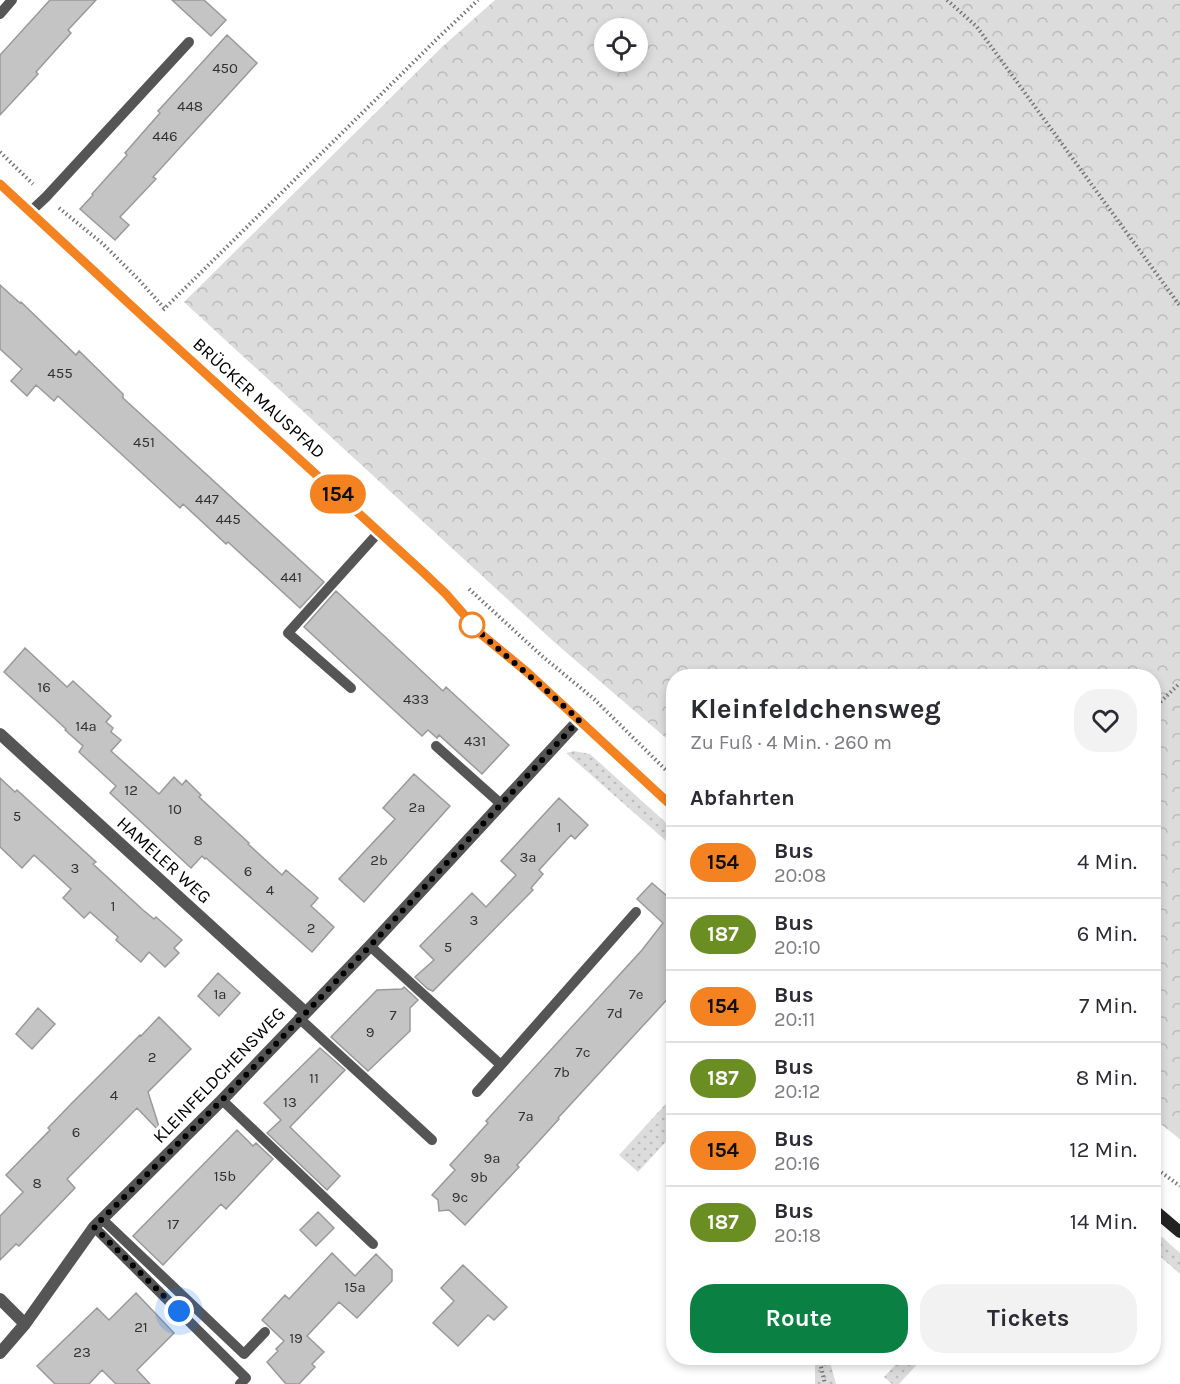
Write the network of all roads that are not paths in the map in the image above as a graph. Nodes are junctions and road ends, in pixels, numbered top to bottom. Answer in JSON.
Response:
{"nodes":[{"id":1,"x":12,"y":0,"type":"edge"},
{"id":2,"x":0,"y":14,"type":"edge"},
{"id":3,"x":189,"y":42,"type":"dead end"},
{"id":4,"x":0,"y":184,"type":"edge"},
{"id":5,"x":30,"y":212,"type":"junction"},
{"id":6,"x":379,"y":532,"type":"junction"},
{"id":7,"x":351,"y":688,"type":"dead end"},
{"id":8,"x":579,"y":720,"type":"junction"},
{"id":9,"x":0,"y":734,"type":"edge"},
{"id":10,"x":436,"y":746,"type":"dead end"},
{"id":11,"x":666,"y":801,"type":"edge"},
{"id":12,"x":501,"y":804,"type":"junction"},
{"id":13,"x":636,"y":912,"type":"dead end"},
{"id":14,"x":370,"y":946,"type":"junction"},
{"id":15,"x":302,"y":1015,"type":"junction"},
{"id":16,"x":501,"y":1065,"type":"junction"},
{"id":17,"x":477,"y":1092,"type":"dead end"},
{"id":18,"x":222,"y":1100,"type":"junction"},
{"id":19,"x":432,"y":1140,"type":"dead end"},
{"id":20,"x":1161,"y":1216,"type":"edge"},
{"id":21,"x":98,"y":1223,"type":"junction"},
{"id":22,"x":1180,"y":1232,"type":"edge"},
{"id":23,"x":373,"y":1244,"type":"dead end"},
{"id":24,"x":0,"y":1299,"type":"edge"},
{"id":25,"x":25,"y":1324,"type":"junction"},
{"id":26,"x":265,"y":1332,"type":"dead end"},
{"id":27,"x":0,"y":1353,"type":"edge"},
{"id":28,"x":240,"y":1384,"type":"edge"}],
"edges":[{"from":1,"to":2,"type":"lane"},
{"from":3,"to":5,"type":"lane"},
{"from":4,"to":5,"type":"main road","name":"BRÜCKER MAUSPFAD"},
{"from":5,"to":6,"type":"main road","name":"BRÜCKER MAUSPFAD"},
{"from":6,"to":7,"type":"lane"},
{"from":6,"to":8,"type":"main road","name":"BRÜCKER MAUSPFAD"},
{"from":8,"to":11,"type":"main road","name":"BRÜCKER MAUSPFAD"},
{"from":8,"to":12,"type":"street","name":"KLEINFELDCHENSWEG"},
{"from":9,"to":15,"type":"street","name":"HAMELER WEG"},
{"from":10,"to":12,"type":"lane"},
{"from":12,"to":14,"type":"street","name":"KLEINFELDCHENSWEG"},
{"from":13,"to":16,"type":"lane"},
{"from":14,"to":15,"type":"street","name":"KLEINFELDCHENSWEG"},
{"from":14,"to":16,"type":"lane"},
{"from":15,"to":18,"type":"street","name":"KLEINFELDCHENSWEG"},
{"from":15,"to":19,"type":"lane"},
{"from":16,"to":17,"type":"lane"},
{"from":18,"to":21,"type":"street","name":"KLEINFELDCHENSWEG"},
{"from":18,"to":23,"type":"lane"},
{"from":20,"to":22,"type":"main road"},
{"from":21,"to":25,"type":"street","name":"KLEINFELDCHENSWEG"},
{"from":21,"to":26,"type":"lane"},
{"from":21,"to":28,"type":"lane"},
{"from":24,"to":25,"type":"street"},
{"from":25,"to":27,"type":"street","name":"KLEINFELDCHENSWEG"}]}
